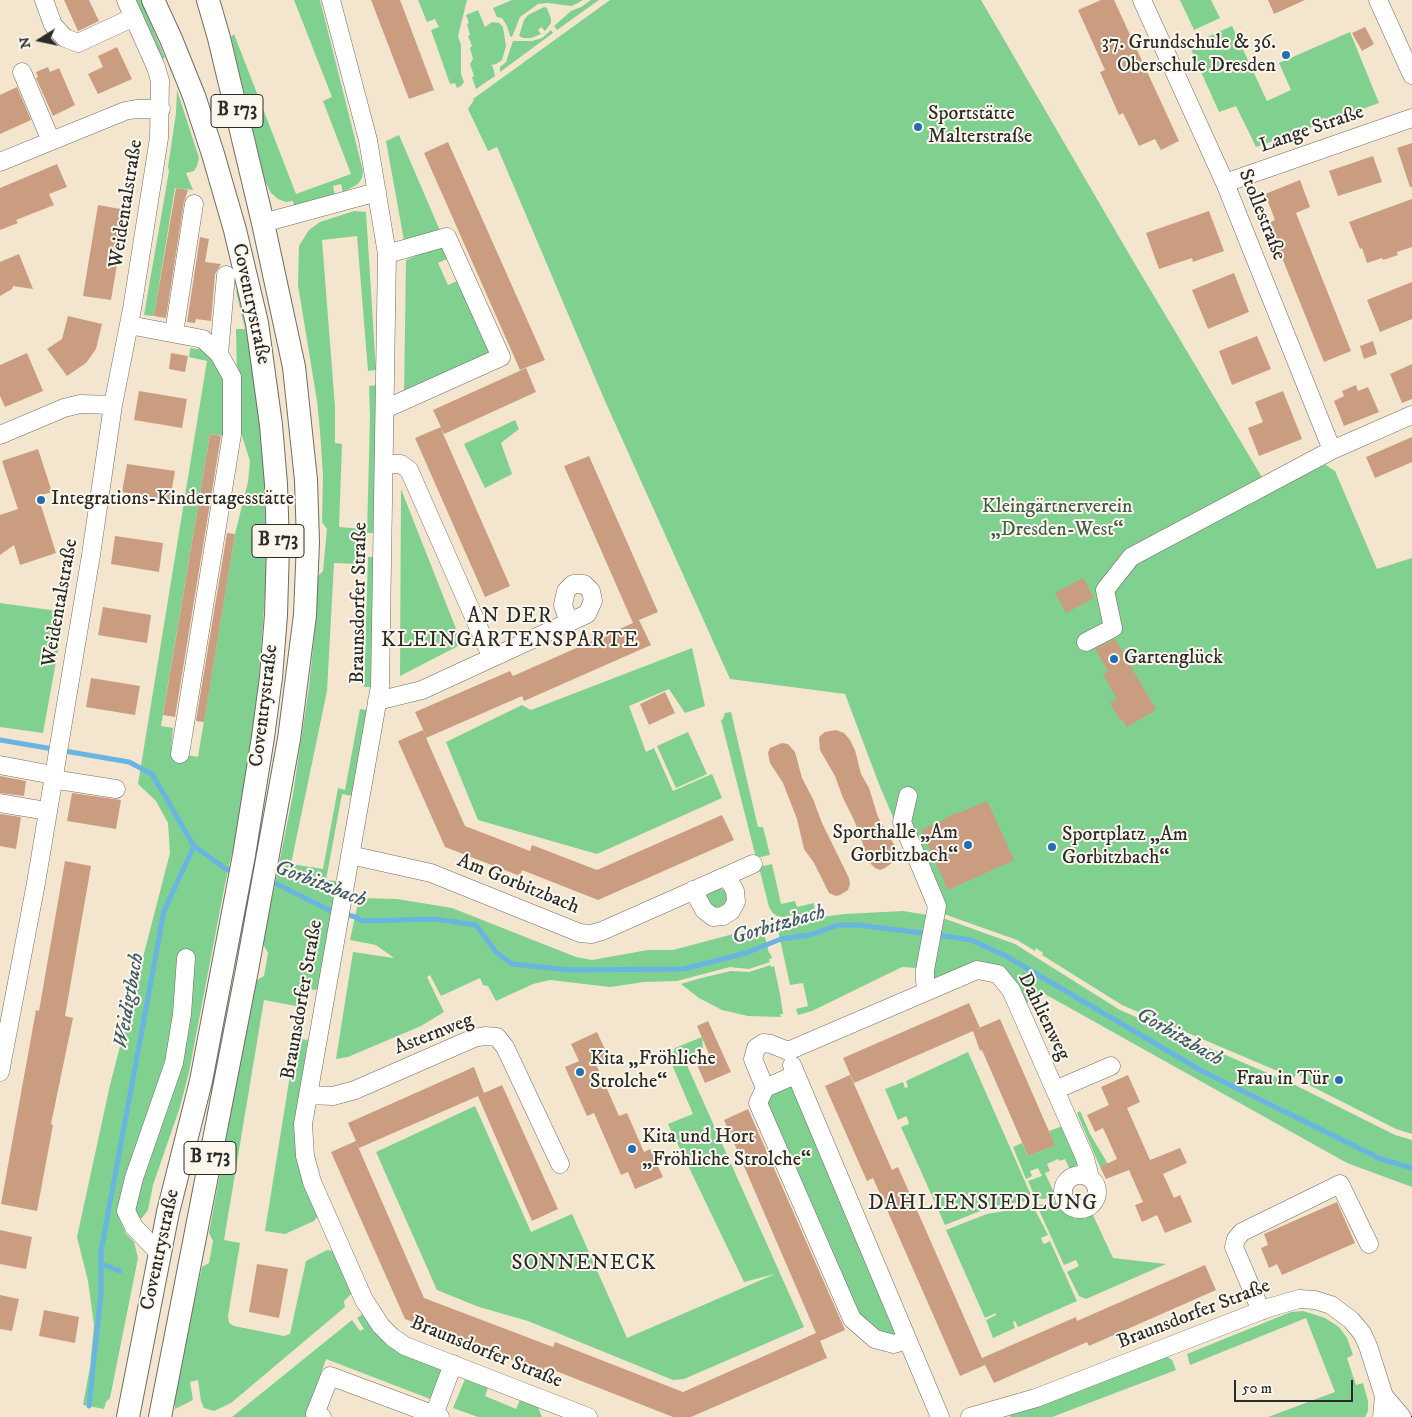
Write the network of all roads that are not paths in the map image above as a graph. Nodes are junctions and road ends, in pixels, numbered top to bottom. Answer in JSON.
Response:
{"nodes":[{"id":1,"x":44,"y":0,"type":"edge"},
{"id":2,"x":126,"y":0,"type":"edge"},
{"id":3,"x":153,"y":0,"type":"edge"},
{"id":4,"x":208,"y":0,"type":"edge"},
{"id":5,"x":331,"y":0,"type":"edge"},
{"id":6,"x":1142,"y":0,"type":"edge"},
{"id":7,"x":1378,"y":0,"type":"edge"},
{"id":8,"x":134,"y":17,"type":"junction"},
{"id":9,"x":22,"y":72,"type":"dead end"},
{"id":10,"x":1412,"y":75,"type":"edge"},
{"id":11,"x":161,"y":110,"type":"junction"},
{"id":12,"x":1412,"y":118,"type":"edge"},
{"id":13,"x":51,"y":141,"type":"junction"},
{"id":14,"x":0,"y":162,"type":"edge"},
{"id":15,"x":1225,"y":183,"type":"junction"},
{"id":16,"x":377,"y":192,"type":"junction"},
{"id":17,"x":194,"y":204,"type":"dead end"},
{"id":18,"x":264,"y":223,"type":"junction"},
{"id":19,"x":235,"y":230,"type":"junction"},
{"id":20,"x":387,"y":254,"type":"junction"},
{"id":21,"x":226,"y":276,"type":"dead end"},
{"id":22,"x":129,"y":324,"type":"junction"},
{"id":23,"x":174,"y":333,"type":"junction"},
{"id":24,"x":219,"y":354,"type":"junction"},
{"id":25,"x":113,"y":405,"type":"junction"},
{"id":26,"x":385,"y":409,"type":"junction"},
{"id":27,"x":1412,"y":415,"type":"edge"},
{"id":28,"x":0,"y":435,"type":"edge"},
{"id":29,"x":1332,"y":450,"type":"junction"},
{"id":30,"x":384,"y":464,"type":"junction"},
{"id":31,"x":569,"y":623,"type":"dead end"},
{"id":32,"x":1086,"y":642,"type":"dead end"},
{"id":33,"x":492,"y":658,"type":"junction"},
{"id":34,"x":377,"y":701,"type":"junction"},
{"id":35,"x":180,"y":754,"type":"dead end"},
{"id":36,"x":0,"y":766,"type":"edge"},
{"id":37,"x":53,"y":773,"type":"junction"},
{"id":38,"x":116,"y":789,"type":"dead end"},
{"id":39,"x":908,"y":796,"type":"dead end"},
{"id":40,"x":0,"y":803,"type":"edge"},
{"id":41,"x":47,"y":811,"type":"junction"},
{"id":42,"x":350,"y":855,"type":"junction"},
{"id":43,"x":753,"y":864,"type":"dead end"},
{"id":44,"x":724,"y":877,"type":"junction"},
{"id":45,"x":694,"y":890,"type":"junction"},
{"id":46,"x":186,"y":958,"type":"dead end"},
{"id":47,"x":927,"y":991,"type":"junction"},
{"id":48,"x":788,"y":1051,"type":"junction"},
{"id":49,"x":1111,"y":1066,"type":"dead end"},
{"id":50,"x":0,"y":1072,"type":"edge"},
{"id":51,"x":795,"y":1075,"type":"junction"},
{"id":52,"x":765,"y":1088,"type":"junction"},
{"id":53,"x":1055,"y":1090,"type":"junction"},
{"id":54,"x":308,"y":1095,"type":"junction"},
{"id":55,"x":560,"y":1164,"type":"dead end"},
{"id":56,"x":1090,"y":1178,"type":"dead end"},
{"id":57,"x":1369,"y":1244,"type":"dead end"},
{"id":58,"x":160,"y":1254,"type":"junction"},
{"id":59,"x":1261,"y":1310,"type":"junction"},
{"id":60,"x":907,"y":1340,"type":"junction"},
{"id":61,"x":453,"y":1364,"type":"junction"},
{"id":62,"x":1384,"y":1396,"type":"junction"},
{"id":63,"x":564,"y":1413,"type":"edge"},
{"id":64,"x":437,"y":1416,"type":"edge"},
{"id":65,"x":128,"y":1417,"type":"edge"},
{"id":66,"x":160,"y":1417,"type":"edge"},
{"id":67,"x":322,"y":1417,"type":"edge"},
{"id":68,"x":588,"y":1417,"type":"edge"},
{"id":69,"x":940,"y":1417,"type":"edge"},
{"id":70,"x":970,"y":1417,"type":"edge"},
{"id":71,"x":1382,"y":1417,"type":"edge"},
{"id":72,"x":1402,"y":1417,"type":"edge"}],
"edges":[{"from":1,"to":8,"type":"street"},
{"from":2,"to":8,"type":"street","name":"Weidentalstraße"},
{"from":3,"to":19,"type":"main road","name":"Coventrystraße","number":"B 173"},
{"from":4,"to":18,"type":"main road","name":"Coventrystraße","number":"B 173"},
{"from":5,"to":16,"type":"street","name":"Braunsdorfer Straße"},
{"from":6,"to":15,"type":"street","name":"Stollestraße"},
{"from":7,"to":10,"type":"street"},
{"from":8,"to":11,"type":"street","name":"Weidentalstraße"},
{"from":9,"to":13,"type":"street"},
{"from":11,"to":13,"type":"street"},
{"from":11,"to":22,"type":"street","name":"Weidentalstraße"},
{"from":12,"to":15,"type":"street","name":"Lange Straße"},
{"from":13,"to":14,"type":"street"},
{"from":15,"to":29,"type":"street","name":"Stollestraße"},
{"from":16,"to":18,"type":"street"},
{"from":16,"to":20,"type":"street","name":"Braunsdorfer Straße"},
{"from":17,"to":23,"type":"street"},
{"from":18,"to":19,"type":"main road"},
{"from":18,"to":66,"type":"main road","name":"Coventrystraße","number":"B 173"},
{"from":19,"to":58,"type":"main road","name":"Coventrystraße","number":"B 173"},
{"from":20,"to":26,"type":"street","name":"Braunsdorfer Straße"},
{"from":20,"to":26,"type":"street"},
{"from":21,"to":24,"type":"street"},
{"from":22,"to":23,"type":"street"},
{"from":22,"to":25,"type":"street","name":"Weidentalstraße"},
{"from":23,"to":24,"type":"street"},
{"from":24,"to":35,"type":"street"},
{"from":25,"to":28,"type":"street"},
{"from":25,"to":37,"type":"street","name":"Weidentalstraße"},
{"from":26,"to":30,"type":"street","name":"Braunsdorfer Straße"},
{"from":27,"to":29,"type":"street"},
{"from":29,"to":32,"type":"street"},
{"from":30,"to":33,"type":"street"},
{"from":30,"to":34,"type":"street","name":"Braunsdorfer Straße"},
{"from":31,"to":33,"type":"street"},
{"from":33,"to":34,"type":"street"},
{"from":34,"to":42,"type":"street","name":"Braunsdorfer Straße"},
{"from":36,"to":37,"type":"street"},
{"from":37,"to":38,"type":"street"},
{"from":37,"to":41,"type":"street","name":"Weidentalstraße"},
{"from":39,"to":47,"type":"street"},
{"from":40,"to":41,"type":"street"},
{"from":41,"to":50,"type":"street","name":"Weidentalstraße"},
{"from":42,"to":45,"type":"street","name":"Am Gorbitzbach"},
{"from":42,"to":54,"type":"street","name":"Braunsdorfer Straße"},
{"from":43,"to":44,"type":"street","name":"Am Gorbitzbach"},
{"from":44,"to":45,"type":"street","name":"Am Gorbitzbach"},
{"from":44,"to":45,"type":"street"},
{"from":46,"to":58,"type":"street"},
{"from":47,"to":48,"type":"street","name":"Dahlienweg"},
{"from":47,"to":53,"type":"street","name":"Dahlienweg"},
{"from":48,"to":51,"type":"street"},
{"from":48,"to":52,"type":"street"},
{"from":49,"to":53,"type":"street"},
{"from":51,"to":52,"type":"street"},
{"from":51,"to":60,"type":"street"},
{"from":52,"to":60,"type":"street"},
{"from":53,"to":56,"type":"street","name":"Dahlienweg"},
{"from":54,"to":55,"type":"street","name":"Asternweg"},
{"from":54,"to":61,"type":"street","name":"Braunsdorfer Straße"},
{"from":57,"to":59,"type":"street"},
{"from":58,"to":65,"type":"main road","name":"Coventrystraße","number":"B 173"},
{"from":59,"to":62,"type":"street","name":"Braunsdorfer Straße"},
{"from":59,"to":70,"type":"street","name":"Braunsdorfer Straße"},
{"from":60,"to":69,"type":"street"},
{"from":61,"to":63,"type":"street","name":"Braunsdorfer Straße"},
{"from":61,"to":64,"type":"street"},
{"from":62,"to":71,"type":"street","name":"Braunsdorfer Straße"},
{"from":62,"to":72,"type":"street","name":"Braunsdorfer Straße"},
{"from":63,"to":68,"type":"street","name":"Braunsdorfer Straße"},
{"from":64,"to":67,"type":"street"}]}
